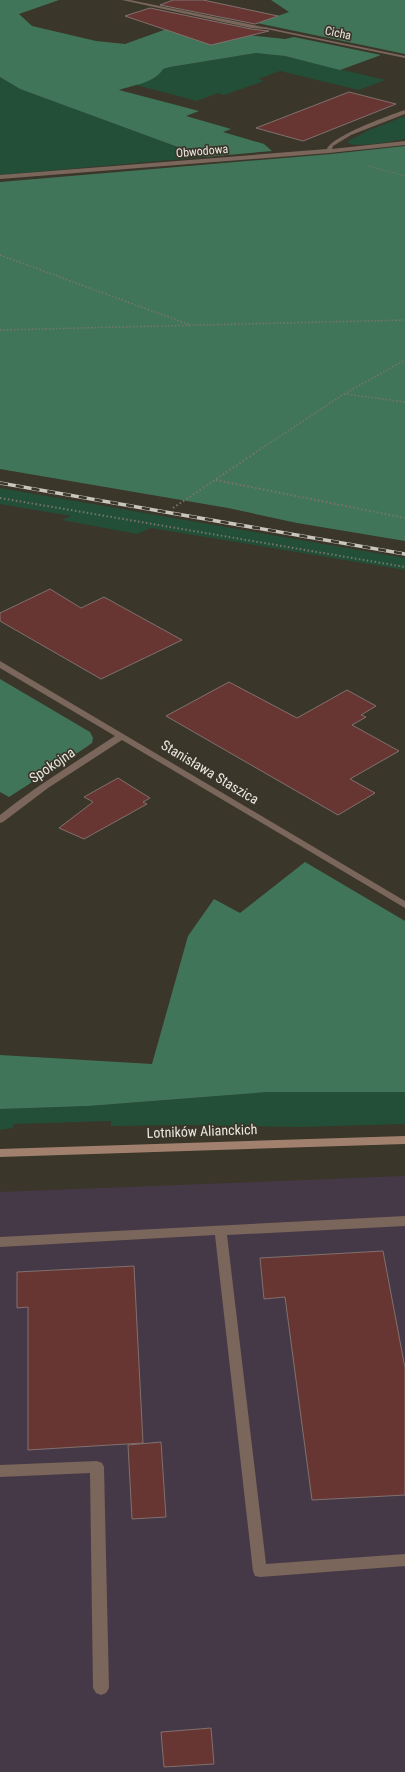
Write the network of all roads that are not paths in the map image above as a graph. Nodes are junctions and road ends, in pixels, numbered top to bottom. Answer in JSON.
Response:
{"nodes":[{"id":1,"x":124,"y":0,"type":"edge"},
{"id":2,"x":405,"y":57,"type":"edge"},
{"id":3,"x":405,"y":112,"type":"edge"},
{"id":4,"x":405,"y":143,"type":"edge"},
{"id":5,"x":329,"y":151,"type":"junction"},
{"id":6,"x":0,"y":177,"type":"edge"},
{"id":7,"x":0,"y":664,"type":"edge"},
{"id":8,"x":122,"y":736,"type":"junction"},
{"id":9,"x":0,"y":820,"type":"edge"},
{"id":10,"x":405,"y":905,"type":"edge"},
{"id":11,"x":405,"y":1140,"type":"edge"},
{"id":12,"x":0,"y":1153,"type":"edge"},
{"id":13,"x":405,"y":1221,"type":"edge"},
{"id":14,"x":220,"y":1230,"type":"junction"},
{"id":15,"x":0,"y":1242,"type":"edge"},
{"id":16,"x":0,"y":1471,"type":"edge"},
{"id":17,"x":405,"y":1560,"type":"edge"},
{"id":18,"x":101,"y":1688,"type":"dead end"}],
"edges":[{"from":1,"to":2,"type":"street","name":"Cicha"},
{"from":3,"to":5,"type":"street"},
{"from":4,"to":5,"type":"street","name":"Obwodowa"},
{"from":5,"to":6,"type":"street","name":"Obwodowa"},
{"from":7,"to":8,"type":"street","name":"Stanisława Staszica"},
{"from":8,"to":9,"type":"street","name":"Spokojna"},
{"from":8,"to":10,"type":"street","name":"Stanisława Staszica"},
{"from":11,"to":12,"type":"main road","name":"Lotników Alianckich"},
{"from":13,"to":14,"type":"street"},
{"from":14,"to":15,"type":"street"},
{"from":14,"to":17,"type":"street"},
{"from":16,"to":18,"type":"street"}]}
